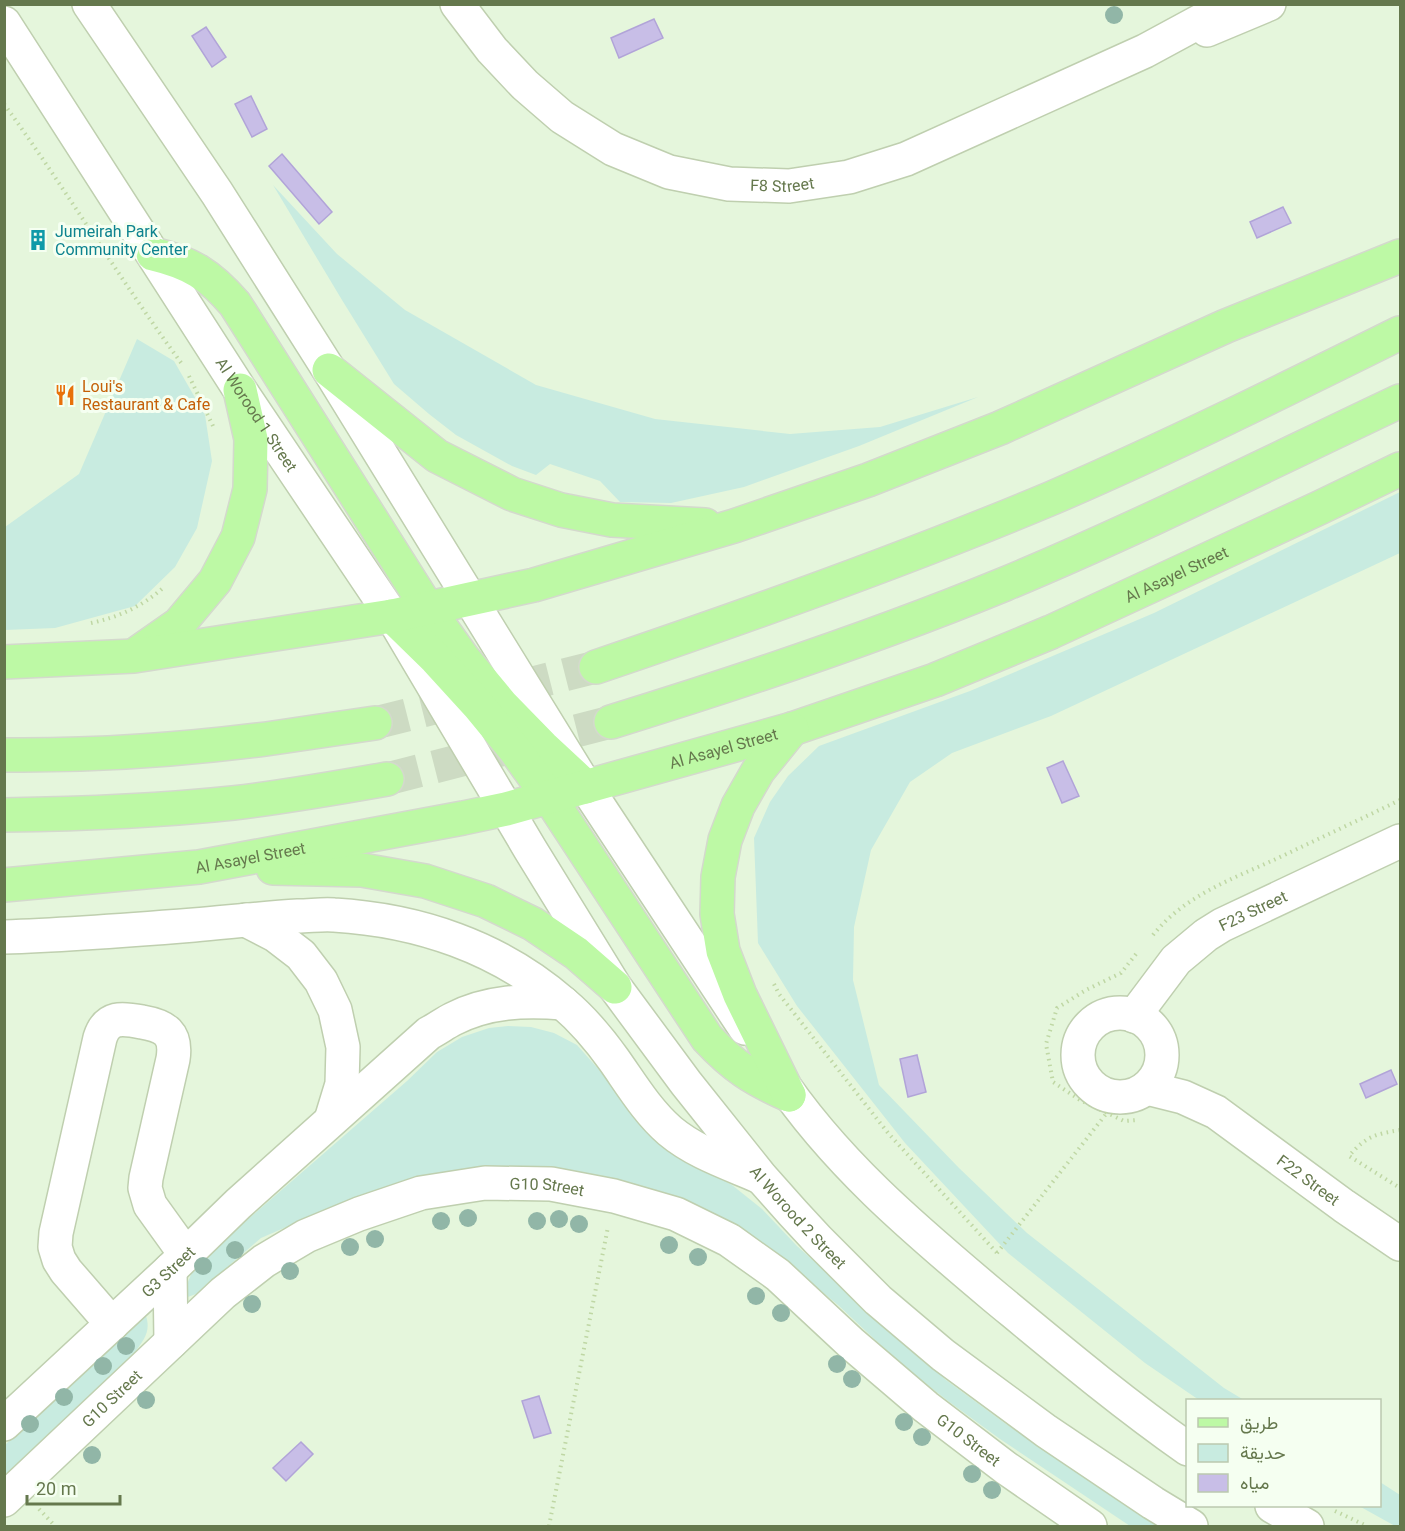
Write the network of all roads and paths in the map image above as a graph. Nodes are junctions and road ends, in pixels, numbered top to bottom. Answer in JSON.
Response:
{"nodes":[{"id":1,"x":89,"y":4,"type":"edge"},
{"id":2,"x":457,"y":4,"type":"edge"},
{"id":3,"x":1227,"y":4,"type":"edge"},
{"id":4,"x":1269,"y":4,"type":"edge"},
{"id":5,"x":4,"y":23,"type":"edge"},
{"id":6,"x":1145,"y":51,"type":"junction"},
{"id":7,"x":4,"y":104,"type":"edge"},
{"id":8,"x":153,"y":254,"type":"junction"},
{"id":9,"x":1401,"y":256,"type":"edge"},
{"id":10,"x":1401,"y":333,"type":"edge"},
{"id":11,"x":182,"y":365,"type":"dead end"},
{"id":12,"x":329,"y":370,"type":"junction"},
{"id":13,"x":188,"y":373,"type":"dead end"},
{"id":14,"x":240,"y":390,"type":"junction"},
{"id":15,"x":1401,"y":401,"type":"edge"},
{"id":16,"x":214,"y":430,"type":"dead end"},
{"id":17,"x":1401,"y":469,"type":"edge"},
{"id":18,"x":734,"y":526,"type":"junction"},
{"id":19,"x":170,"y":582,"type":"dead end"},
{"id":20,"x":470,"y":599,"type":"junction"},
{"id":21,"x":428,"y":609,"type":"junction"},
{"id":22,"x":392,"y":616,"type":"junction"},
{"id":23,"x":82,"y":625,"type":"dead end"},
{"id":24,"x":134,"y":656,"type":"junction"},
{"id":25,"x":4,"y":662,"type":"edge"},
{"id":26,"x":596,"y":667,"type":"tunnel mouth"},
{"id":27,"x":611,"y":722,"type":"tunnel mouth"},
{"id":28,"x":375,"y":723,"type":"tunnel mouth"},
{"id":29,"x":792,"y":729,"type":"junction"},
{"id":30,"x":4,"y":755,"type":"edge"},
{"id":31,"x":387,"y":779,"type":"tunnel mouth"},
{"id":32,"x":586,"y":787,"type":"junction"},
{"id":33,"x":549,"y":797,"type":"junction"},
{"id":34,"x":1401,"y":800,"type":"edge"},
{"id":35,"x":506,"y":809,"type":"junction"},
{"id":36,"x":4,"y":815,"type":"edge"},
{"id":37,"x":1401,"y":841,"type":"edge"},
{"id":38,"x":199,"y":867,"type":"junction"},
{"id":39,"x":4,"y":885,"type":"edge"},
{"id":40,"x":246,"y":920,"type":"junction"},
{"id":41,"x":1151,"y":936,"type":"dead end"},
{"id":42,"x":4,"y":937,"type":"edge"},
{"id":43,"x":1140,"y":951,"type":"dead end"},
{"id":44,"x":768,"y":975,"type":"dead end"},
{"id":45,"x":615,"y":987,"type":"junction"},
{"id":46,"x":563,"y":1003,"type":"junction"},
{"id":47,"x":1134,"y":1016,"type":"junction"},
{"id":48,"x":1161,"y":1048,"type":"junction"},
{"id":49,"x":789,"y":1095,"type":"junction"},
{"id":50,"x":1129,"y":1104,"type":"junction"},
{"id":51,"x":1216,"y":1112,"type":"junction"},
{"id":52,"x":331,"y":1120,"type":"junction"},
{"id":53,"x":1401,"y":1130,"type":"edge"},
{"id":54,"x":761,"y":1177,"type":"junction"},
{"id":55,"x":1401,"y":1188,"type":"edge"},
{"id":56,"x":614,"y":1196,"type":"junction"},
{"id":57,"x":1401,"y":1244,"type":"edge"},
{"id":58,"x":178,"y":1263,"type":"junction"},
{"id":59,"x":112,"y":1324,"type":"junction"},
{"id":60,"x":171,"y":1342,"type":"junction"},
{"id":61,"x":4,"y":1424,"type":"edge"},
{"id":62,"x":1186,"y":1447,"type":"edge"},
{"id":63,"x":4,"y":1500,"type":"edge"},
{"id":64,"x":1276,"y":1507,"type":"edge"},
{"id":65,"x":1319,"y":1518,"type":"edge"},
{"id":66,"x":549,"y":1527,"type":"edge"},
{"id":67,"x":1090,"y":1527,"type":"edge"},
{"id":68,"x":1191,"y":1527,"type":"edge"},
{"id":69,"x":1367,"y":1527,"type":"edge"}],
"edges":[{"from":1,"to":12,"type":"street"},
{"from":2,"to":6,"type":"street","name":"F8 Street"},
{"from":3,"to":6,"type":"street"},
{"from":4,"to":6,"type":"street"},
{"from":5,"to":8,"type":"street","name":"Al Worood 1 Street"},
{"from":7,"to":11,"type":"path"},
{"from":8,"to":14,"type":"street","name":"Al Worood 1 Street"},
{"from":8,"to":21,"type":"main road"},
{"from":9,"to":18,"type":"main road"},
{"from":10,"to":26,"type":"main road"},
{"from":12,"to":18,"type":"main road"},
{"from":12,"to":20,"type":"street"},
{"from":13,"to":16,"type":"path"},
{"from":14,"to":22,"type":"street","name":"Al Worood 1 Street"},
{"from":14,"to":24,"type":"main road"},
{"from":15,"to":27,"type":"main road"},
{"from":17,"to":29,"type":"main road","name":"Al Asayel Street"},
{"from":18,"to":20,"type":"main road"},
{"from":19,"to":23,"type":"path"},
{"from":20,"to":21,"type":"main road"},
{"from":20,"to":32,"type":"street"},
{"from":21,"to":22,"type":"main road"},
{"from":21,"to":32,"type":"main road"},
{"from":22,"to":24,"type":"main road"},
{"from":22,"to":33,"type":"main road"},
{"from":22,"to":35,"type":"street","name":"Al Worood 1 Street"},
{"from":24,"to":25,"type":"main road"},
{"from":28,"to":30,"type":"main road"},
{"from":29,"to":32,"type":"main road","name":"Al Asayel Street"},
{"from":29,"to":49,"type":"main road"},
{"from":31,"to":36,"type":"main road"},
{"from":32,"to":33,"type":"main road","name":"Al Asayel Street"},
{"from":32,"to":49,"type":"street"},
{"from":33,"to":35,"type":"main road","name":"Al Asayel Street"},
{"from":33,"to":49,"type":"main road"},
{"from":34,"to":41,"type":"path"},
{"from":35,"to":38,"type":"main road","name":"Al Asayel Street"},
{"from":35,"to":45,"type":"street","name":"Al Worood 2 Street"},
{"from":37,"to":47,"type":"street","name":"F23 Street"},
{"from":38,"to":39,"type":"main road","name":"Al Asayel Street"},
{"from":38,"to":45,"type":"main road"},
{"from":40,"to":42,"type":"street"},
{"from":40,"to":46,"type":"street"},
{"from":40,"to":52,"type":"street"},
{"from":43,"to":50,"type":"path"},
{"from":44,"to":50,"type":"path"},
{"from":45,"to":54,"type":"street","name":"Al Worood 2 Street"},
{"from":46,"to":52,"type":"street","name":"G3 Street"},
{"from":46,"to":54,"type":"street"},
{"from":47,"to":48,"type":"street","name":"F22 Street"},
{"from":47,"to":50,"type":"street","name":"F22 Street"},
{"from":48,"to":50,"type":"street"},
{"from":48,"to":51,"type":"street","name":"F22 Street"},
{"from":49,"to":62,"type":"street"},
{"from":50,"to":51,"type":"street","name":"F22 Street"},
{"from":51,"to":57,"type":"street","name":"F22 Street"},
{"from":52,"to":58,"type":"street","name":"G3 Street"},
{"from":53,"to":55,"type":"path"},
{"from":54,"to":68,"type":"street","name":"Al Worood 2 Street"},
{"from":56,"to":60,"type":"street","name":"G10 Street"},
{"from":56,"to":66,"type":"path"},
{"from":56,"to":67,"type":"street","name":"G10 Street"},
{"from":58,"to":59,"type":"street","name":"G3 Street"},
{"from":58,"to":59,"type":"street"},
{"from":58,"to":60,"type":"street"},
{"from":59,"to":61,"type":"street","name":"G3 Street"},
{"from":60,"to":63,"type":"street","name":"G10 Street"},
{"from":64,"to":65,"type":"street"},
{"from":65,"to":69,"type":"path"}]}
